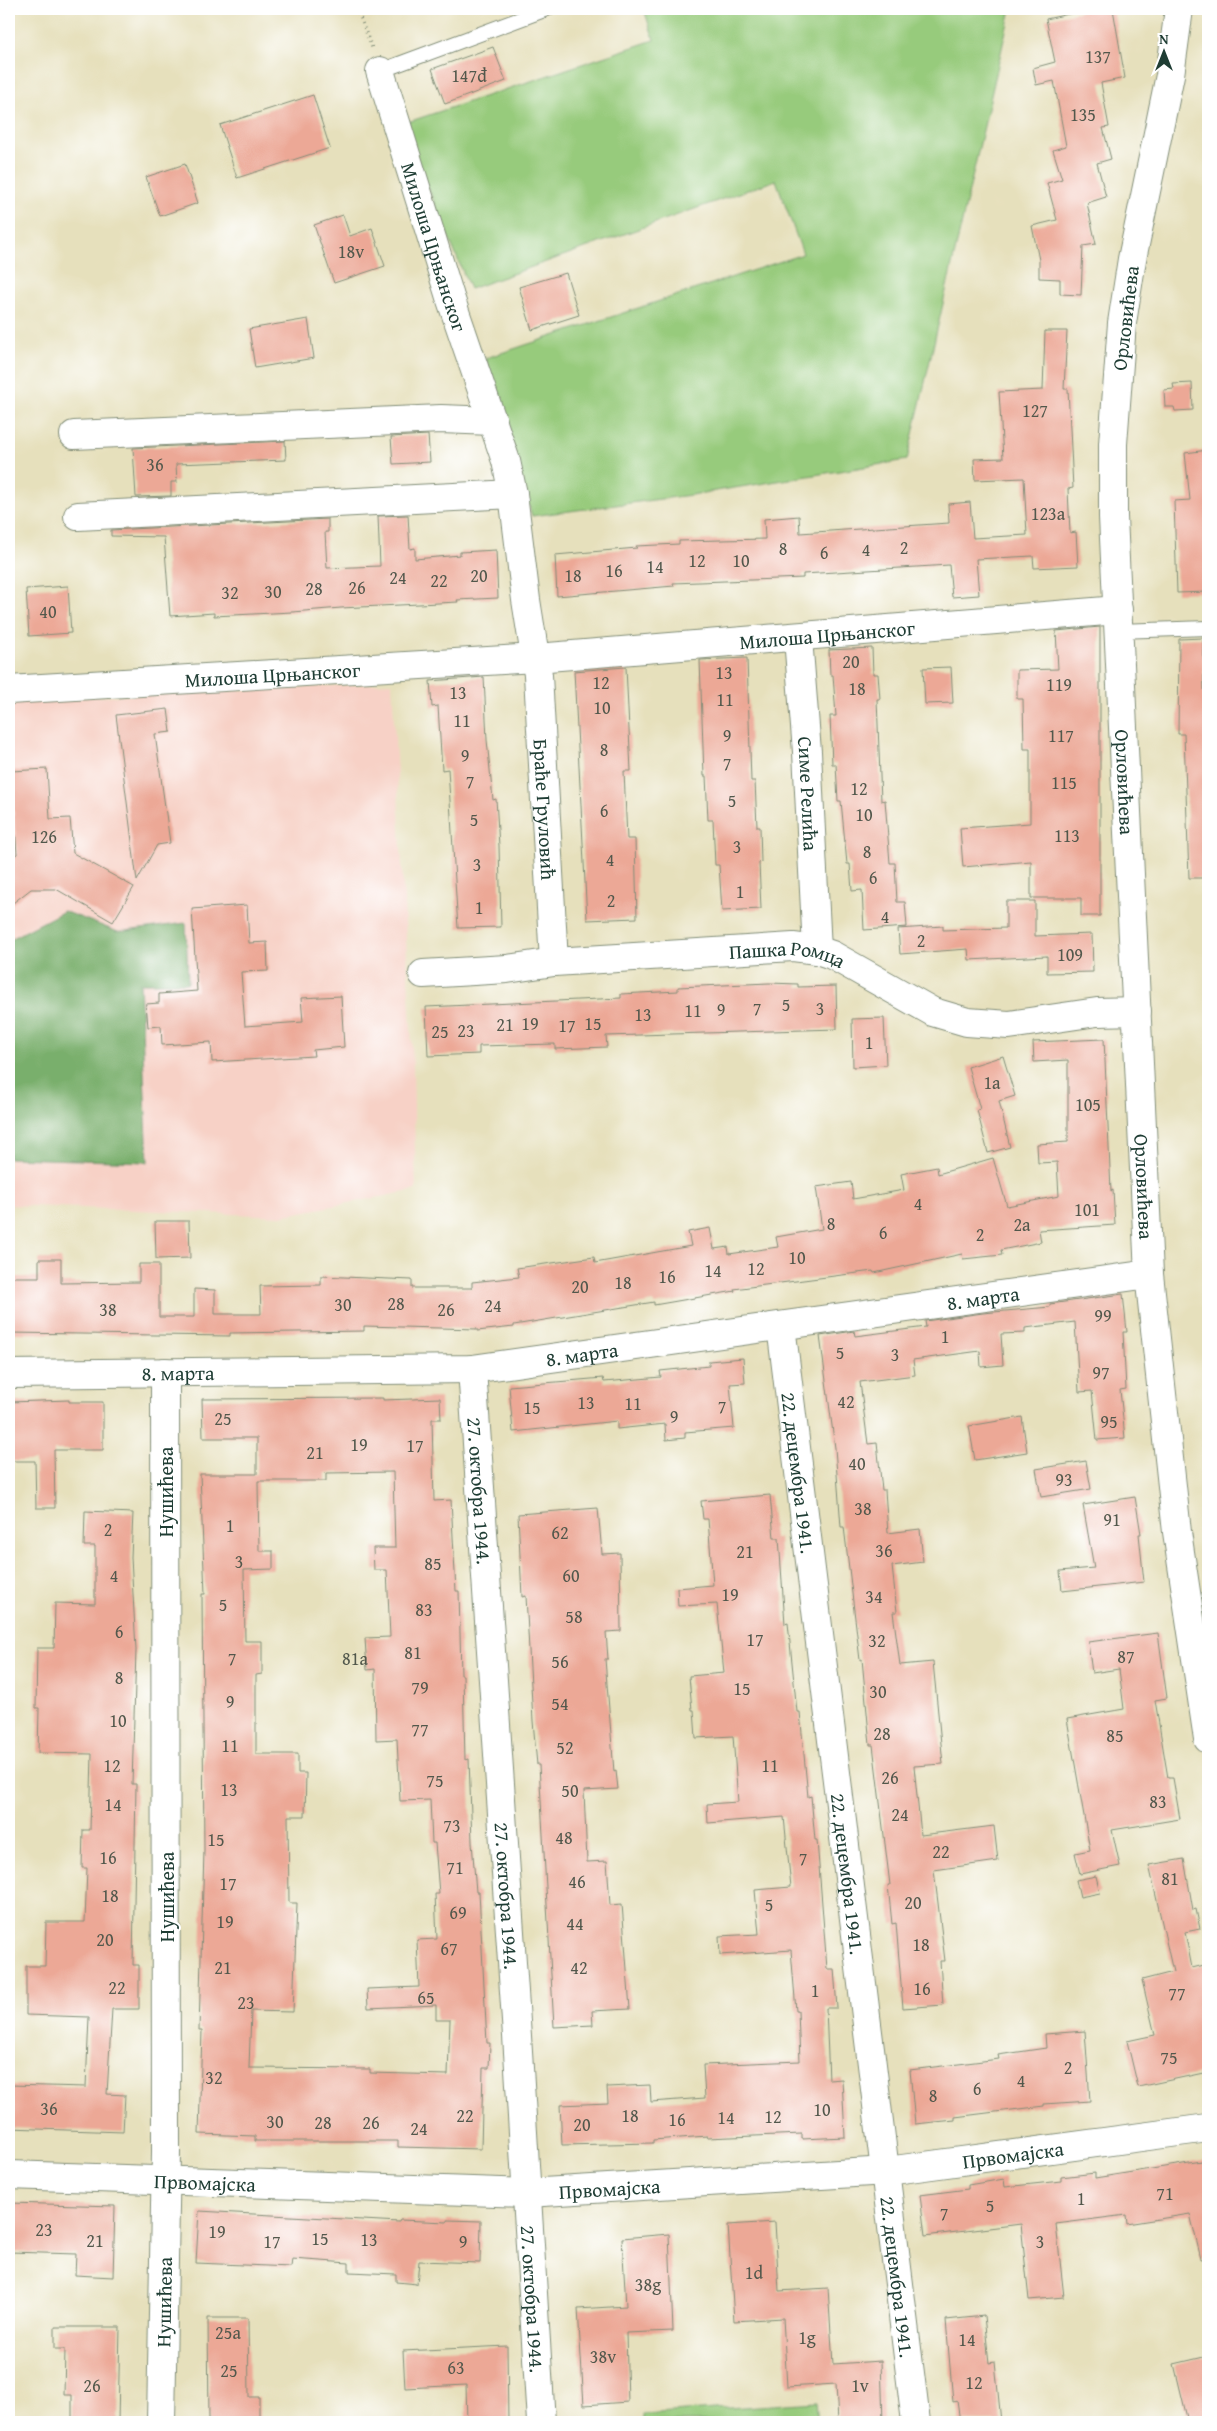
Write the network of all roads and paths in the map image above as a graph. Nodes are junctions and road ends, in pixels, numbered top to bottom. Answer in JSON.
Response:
{"nodes":[{"id":1,"x":357,"y":9,"type":"edge"},
{"id":2,"x":547,"y":9,"type":"edge"},
{"id":3,"x":1179,"y":9,"type":"edge"},
{"id":4,"x":380,"y":71,"type":"junction"},
{"id":5,"x":492,"y":421,"type":"junction"},
{"id":6,"x":74,"y":435,"type":"dead end"},
{"id":7,"x":513,"y":494,"type":"junction"},
{"id":8,"x":78,"y":516,"type":"dead end"},
{"id":9,"x":1118,"y":621,"type":"junction"},
{"id":10,"x":1208,"y":628,"type":"edge"},
{"id":11,"x":798,"y":638,"type":"junction"},
{"id":12,"x":536,"y":658,"type":"junction"},
{"id":13,"x":9,"y":690,"type":"edge"},
{"id":14,"x":817,"y":950,"type":"junction"},
{"id":15,"x":554,"y":962,"type":"junction"},
{"id":16,"x":423,"y":974,"type":"dead end"},
{"id":17,"x":1137,"y":1011,"type":"junction"},
{"id":18,"x":1149,"y":1274,"type":"junction"},
{"id":19,"x":781,"y":1326,"type":"junction"},
{"id":20,"x":472,"y":1369,"type":"junction"},
{"id":21,"x":165,"y":1372,"type":"junction"},
{"id":22,"x":9,"y":1374,"type":"edge"},
{"id":23,"x":1208,"y":1739,"type":"edge"},
{"id":24,"x":1208,"y":2128,"type":"edge"},
{"id":25,"x":886,"y":2171,"type":"junction"},
{"id":26,"x":9,"y":2175,"type":"edge"},
{"id":27,"x":165,"y":2181,"type":"junction"},
{"id":28,"x":527,"y":2193,"type":"junction"},
{"id":29,"x":161,"y":2422,"type":"edge"},
{"id":30,"x":540,"y":2422,"type":"edge"},
{"id":31,"x":916,"y":2422,"type":"edge"}],
"edges":[{"from":1,"to":4,"type":"path"},
{"from":2,"to":4,"type":"lane"},
{"from":3,"to":9,"type":"street","name":"Орловићева"},
{"from":4,"to":5,"type":"street","name":"Милоша Црњанског"},
{"from":5,"to":6,"type":"street"},
{"from":5,"to":7,"type":"street","name":"Милоша Црњанског"},
{"from":7,"to":8,"type":"street"},
{"from":7,"to":12,"type":"street","name":"Милоша Црњанског"},
{"from":9,"to":10,"type":"lane"},
{"from":9,"to":11,"type":"street","name":"Милоша Црњанског"},
{"from":9,"to":17,"type":"street","name":"Орловићева"},
{"from":11,"to":12,"type":"street","name":"Милоша Црњанског"},
{"from":11,"to":14,"type":"street","name":"Симе Релића"},
{"from":12,"to":13,"type":"street","name":"Милоша Црњанског"},
{"from":12,"to":15,"type":"street","name":"Браће Груловић"},
{"from":14,"to":15,"type":"street","name":"Пашка Ромца"},
{"from":14,"to":17,"type":"street","name":"Пашка Ромца"},
{"from":15,"to":16,"type":"street","name":"Пашка Ромца"},
{"from":17,"to":18,"type":"street","name":"Орловићева"},
{"from":18,"to":19,"type":"street","name":"8. марта"},
{"from":18,"to":23,"type":"street","name":"Орловићева"},
{"from":19,"to":20,"type":"street","name":"8. марта"},
{"from":19,"to":25,"type":"street","name":"22. децембра 1941."},
{"from":20,"to":21,"type":"street","name":"8. марта"},
{"from":20,"to":28,"type":"street","name":"27. октобра 1944."},
{"from":21,"to":22,"type":"street","name":"8. марта"},
{"from":21,"to":27,"type":"street","name":"Нушићева"},
{"from":24,"to":25,"type":"street","name":"Првомајска"},
{"from":25,"to":28,"type":"street","name":"Првомајска"},
{"from":25,"to":31,"type":"street","name":"22. децембра 1941."},
{"from":26,"to":27,"type":"street","name":"Првомајска"},
{"from":27,"to":28,"type":"street","name":"Првомајска"},
{"from":27,"to":29,"type":"street","name":"Нушићева"},
{"from":28,"to":30,"type":"street","name":"27. октобра 1944."}]}
